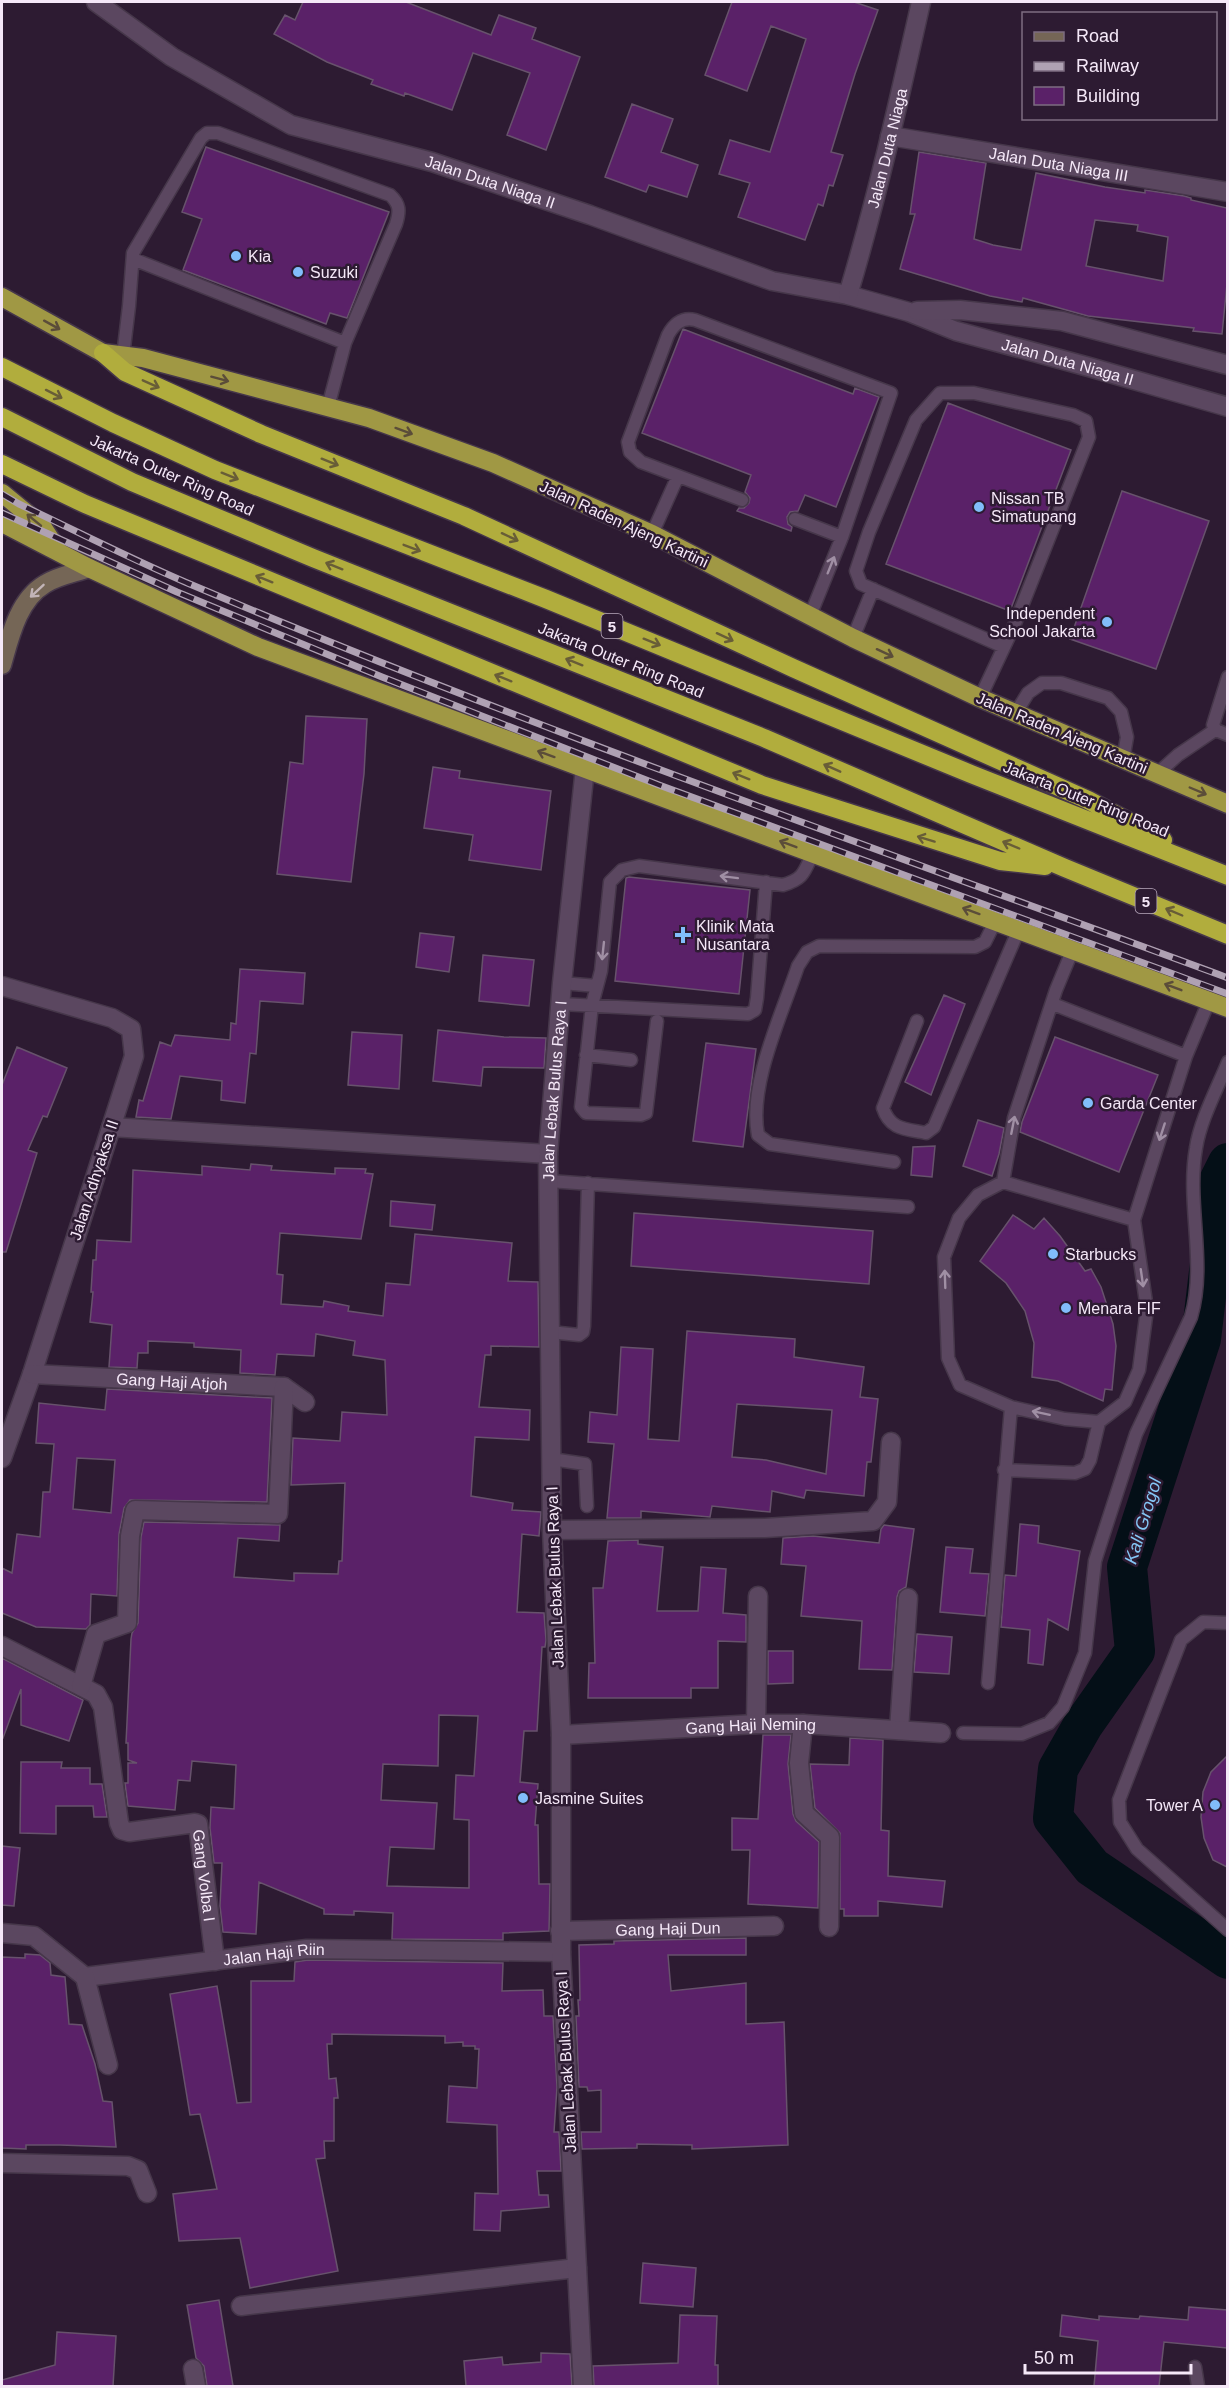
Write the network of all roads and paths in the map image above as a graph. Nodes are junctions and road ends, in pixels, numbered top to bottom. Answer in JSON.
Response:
{"nodes":[{"id":1,"x":96,"y":2,"type":"edge"},
{"id":2,"x":921,"y":2,"type":"edge"},
{"id":3,"x":890,"y":136,"type":"junction"},
{"id":4,"x":1227,"y":192,"type":"edge"},
{"id":5,"x":133,"y":259,"type":"junction"},
{"id":6,"x":848,"y":295,"type":"junction"},
{"id":7,"x":2,"y":297,"type":"edge"},
{"id":8,"x":909,"y":312,"type":"junction"},
{"id":9,"x":345,"y":343,"type":"junction"},
{"id":10,"x":103,"y":353,"type":"junction"},
{"id":11,"x":123,"y":356,"type":"junction"},
{"id":12,"x":1227,"y":364,"type":"edge"},
{"id":13,"x":2,"y":367,"type":"edge"},
{"id":14,"x":328,"y":407,"type":"junction"},
{"id":15,"x":1227,"y":407,"type":"edge"},
{"id":16,"x":2,"y":417,"type":"edge"},
{"id":17,"x":2,"y":464,"type":"edge"},
{"id":18,"x":678,"y":476,"type":"junction"},
{"id":19,"x":2,"y":494,"type":"edge"},
{"id":20,"x":742,"y":500,"type":"dead end"},
{"id":21,"x":795,"y":519,"type":"dead end"},
{"id":22,"x":2,"y":524,"type":"edge"},
{"id":23,"x":652,"y":534,"type":"junction"},
{"id":24,"x":842,"y":537,"type":"junction"},
{"id":25,"x":59,"y":553,"type":"junction"},
{"id":26,"x":90,"y":568,"type":"junction"},
{"id":27,"x":873,"y":589,"type":"junction"},
{"id":28,"x":810,"y":616,"type":"junction"},
{"id":29,"x":853,"y":638,"type":"junction"},
{"id":30,"x":1004,"y":647,"type":"junction"},
{"id":31,"x":2,"y":665,"type":"edge"},
{"id":32,"x":1227,"y":677,"type":"edge"},
{"id":33,"x":980,"y":698,"type":"junction"},
{"id":34,"x":1015,"y":714,"type":"junction"},
{"id":35,"x":1215,"y":730,"type":"junction"},
{"id":36,"x":1227,"y":735,"type":"edge"},
{"id":37,"x":1123,"y":760,"type":"junction"},
{"id":38,"x":585,"y":768,"type":"junction"},
{"id":39,"x":1156,"y":774,"type":"junction"},
{"id":40,"x":1227,"y":804,"type":"edge"},
{"id":41,"x":813,"y":853,"type":"junction"},
{"id":42,"x":1065,"y":868,"type":"junction"},
{"id":43,"x":1227,"y":875,"type":"edge"},
{"id":44,"x":766,"y":882,"type":"junction"},
{"id":45,"x":996,"y":920,"type":"junction"},
{"id":46,"x":1019,"y":929,"type":"junction"},
{"id":47,"x":1227,"y":935,"type":"edge"},
{"id":48,"x":1073,"y":949,"type":"junction"},
{"id":49,"x":562,"y":983,"type":"junction"},
{"id":50,"x":2,"y":986,"type":"edge"},
{"id":51,"x":597,"y":986,"type":"junction"},
{"id":52,"x":1209,"y":1001,"type":"junction"},
{"id":53,"x":561,"y":1004,"type":"junction"},
{"id":54,"x":1053,"y":1004,"type":"junction"},
{"id":55,"x":592,"y":1005,"type":"junction"},
{"id":56,"x":1227,"y":1008,"type":"edge"},
{"id":57,"x":657,"y":1021,"type":"dead end"},
{"id":58,"x":917,"y":1021,"type":"dead end"},
{"id":59,"x":586,"y":1055,"type":"junction"},
{"id":60,"x":1186,"y":1056,"type":"junction"},
{"id":61,"x":631,"y":1060,"type":"dead end"},
{"id":62,"x":1227,"y":1062,"type":"edge"},
{"id":63,"x":111,"y":1127,"type":"junction"},
{"id":64,"x":548,"y":1154,"type":"junction"},
{"id":65,"x":894,"y":1162,"type":"dead end"},
{"id":66,"x":549,"y":1180,"type":"junction"},
{"id":67,"x":1003,"y":1182,"type":"junction"},
{"id":68,"x":588,"y":1183,"type":"junction"},
{"id":69,"x":908,"y":1207,"type":"dead end"},
{"id":70,"x":1134,"y":1220,"type":"junction"},
{"id":71,"x":550,"y":1332,"type":"junction"},
{"id":72,"x":32,"y":1374,"type":"junction"},
{"id":73,"x":284,"y":1387,"type":"junction"},
{"id":74,"x":305,"y":1402,"type":"dead end"},
{"id":75,"x":1011,"y":1407,"type":"junction"},
{"id":76,"x":1099,"y":1422,"type":"junction"},
{"id":77,"x":891,"y":1442,"type":"dead end"},
{"id":78,"x":2,"y":1458,"type":"edge"},
{"id":79,"x":551,"y":1459,"type":"junction"},
{"id":80,"x":1004,"y":1470,"type":"junction"},
{"id":81,"x":587,"y":1506,"type":"dead end"},
{"id":82,"x":552,"y":1530,"type":"junction"},
{"id":83,"x":758,"y":1596,"type":"dead end"},
{"id":84,"x":908,"y":1598,"type":"dead end"},
{"id":85,"x":1227,"y":1623,"type":"edge"},
{"id":86,"x":2,"y":1646,"type":"edge"},
{"id":87,"x":988,"y":1683,"type":"dead end"},
{"id":88,"x":89,"y":1690,"type":"junction"},
{"id":89,"x":803,"y":1724,"type":"junction"},
{"id":90,"x":756,"y":1725,"type":"junction"},
{"id":91,"x":900,"y":1730,"type":"junction"},
{"id":92,"x":941,"y":1733,"type":"dead end"},
{"id":93,"x":963,"y":1733,"type":"dead end"},
{"id":94,"x":561,"y":1735,"type":"junction"},
{"id":95,"x":774,"y":1926,"type":"dead end"},
{"id":96,"x":829,"y":1928,"type":"dead end"},
{"id":97,"x":560,"y":1930,"type":"junction"},
{"id":98,"x":1227,"y":1930,"type":"edge"},
{"id":99,"x":2,"y":1933,"type":"edge"},
{"id":100,"x":561,"y":1952,"type":"junction"},
{"id":101,"x":214,"y":1961,"type":"junction"},
{"id":102,"x":85,"y":1977,"type":"junction"},
{"id":103,"x":108,"y":2065,"type":"dead end"},
{"id":104,"x":2,"y":2163,"type":"edge"},
{"id":105,"x":147,"y":2193,"type":"dead end"},
{"id":106,"x":577,"y":2268,"type":"junction"},
{"id":107,"x":241,"y":2306,"type":"dead end"},
{"id":108,"x":1195,"y":2367,"type":"dead end"},
{"id":109,"x":583,"y":2386,"type":"edge"},
{"id":110,"x":1198,"y":2386,"type":"edge"}],
"edges":[{"from":1,"to":6,"type":"street","name":"Jalan Duta Niaga II"},
{"from":2,"to":3,"type":"street","name":"Jalan Duta Niaga"},
{"from":3,"to":4,"type":"street","name":"Jalan Duta Niaga III"},
{"from":3,"to":6,"type":"street","name":"Jalan Duta Niaga"},
{"from":5,"to":9,"type":"lane"},
{"from":5,"to":9,"type":"lane"},
{"from":5,"to":11,"type":"lane"},
{"from":6,"to":8,"type":"street","name":"Jalan Duta Niaga II"},
{"from":7,"to":10,"type":"highway","name":"Jalan Raden Ajeng Kartini","one_way":true},
{"from":8,"to":12,"type":"street","name":"Jalan Duta Niaga II"},
{"from":8,"to":15,"type":"street","name":"Jalan Duta Niaga II"},
{"from":9,"to":14,"type":"lane"},
{"from":10,"to":11,"type":"highway","name":"Jalan Raden Ajeng Kartini"},
{"from":10,"to":43,"type":"highway","one_way":true},
{"from":11,"to":14,"type":"highway","name":"Jalan Raden Ajeng Kartini","one_way":true},
{"from":13,"to":43,"type":"highway","name":"Jakarta Outer Ring Road","number":"5","one_way":true},
{"from":14,"to":23,"type":"highway","name":"Jalan Raden Ajeng Kartini","one_way":true},
{"from":42,"to":16,"type":"highway","name":"Jakarta Outer Ring Road","number":"5","one_way":true},
{"from":42,"to":17,"type":"highway","one_way":true},
{"from":18,"to":20,"type":"lane"},
{"from":18,"to":23,"type":"lane"},
{"from":18,"to":24,"type":"lane"},
{"from":25,"to":19,"type":"highway","one_way":true},
{"from":21,"to":24,"type":"lane"},
{"from":22,"to":25,"type":"highway"},
{"from":23,"to":28,"type":"highway","name":"Jalan Raden Ajeng Kartini"},
{"from":28,"to":24,"type":"lane","one_way":true},
{"from":25,"to":26,"type":"highway"},
{"from":26,"to":31,"type":"main road","one_way":true},
{"from":38,"to":26,"type":"highway","one_way":true},
{"from":27,"to":29,"type":"lane"},
{"from":27,"to":30,"type":"lane"},
{"from":27,"to":30,"type":"lane"},
{"from":28,"to":29,"type":"highway","name":"Jalan Raden Ajeng Kartini"},
{"from":29,"to":33,"type":"highway","name":"Jalan Raden Ajeng Kartini","one_way":true},
{"from":30,"to":33,"type":"lane"},
{"from":32,"to":35,"type":"lane"},
{"from":33,"to":34,"type":"highway","name":"Jalan Raden Ajeng Kartini"},
{"from":34,"to":37,"type":"highway","name":"Jalan Raden Ajeng Kartini"},
{"from":34,"to":37,"type":"lane"},
{"from":35,"to":36,"type":"lane"},
{"from":35,"to":39,"type":"lane"},
{"from":37,"to":39,"type":"highway","name":"Jalan Raden Ajeng Kartini"},
{"from":41,"to":38,"type":"highway","one_way":true},
{"from":38,"to":49,"type":"street","name":"Jalan Lebak Bulus Raya I"},
{"from":39,"to":40,"type":"highway","name":"Jalan Raden Ajeng Kartini","one_way":true},
{"from":41,"to":44,"type":"lane"},
{"from":45,"to":41,"type":"highway","one_way":true},
{"from":47,"to":42,"type":"highway","name":"Jakarta Outer Ring Road","number":"5","one_way":true},
{"from":44,"to":51,"type":"lane","one_way":true},
{"from":44,"to":55,"type":"lane"},
{"from":45,"to":46,"type":"highway"},
{"from":45,"to":65,"type":"lane"},
{"from":46,"to":48,"type":"highway"},
{"from":46,"to":58,"type":"lane"},
{"from":52,"to":48,"type":"highway","one_way":true},
{"from":48,"to":54,"type":"lane"},
{"from":49,"to":51,"type":"lane"},
{"from":49,"to":53,"type":"street","name":"Jalan Lebak Bulus Raya I"},
{"from":50,"to":63,"type":"street","name":"Jalan Adhyaksa II"},
{"from":51,"to":55,"type":"lane"},
{"from":52,"to":56,"type":"highway"},
{"from":52,"to":60,"type":"lane"},
{"from":53,"to":55,"type":"lane"},
{"from":53,"to":64,"type":"street","name":"Jalan Lebak Bulus Raya I"},
{"from":54,"to":60,"type":"lane"},
{"from":67,"to":54,"type":"lane","one_way":true},
{"from":55,"to":59,"type":"lane"},
{"from":57,"to":59,"type":"lane"},
{"from":59,"to":61,"type":"lane"},
{"from":60,"to":70,"type":"lane","one_way":true},
{"from":62,"to":93,"type":"lane"},
{"from":63,"to":64,"type":"street"},
{"from":63,"to":72,"type":"street","name":"Jalan Adhyaksa II"},
{"from":64,"to":66,"type":"street","name":"Jalan Lebak Bulus Raya I"},
{"from":66,"to":68,"type":"lane"},
{"from":66,"to":71,"type":"street","name":"Jalan Lebak Bulus Raya I"},
{"from":67,"to":70,"type":"lane"},
{"from":75,"to":67,"type":"lane","one_way":true},
{"from":68,"to":69,"type":"lane"},
{"from":68,"to":71,"type":"lane"},
{"from":70,"to":76,"type":"lane","one_way":true},
{"from":71,"to":79,"type":"street","name":"Jalan Lebak Bulus Raya I"},
{"from":72,"to":73,"type":"street","name":"Gang Haji Atjoh"},
{"from":72,"to":78,"type":"street","name":"Jalan Adhyaksa II"},
{"from":73,"to":74,"type":"street"},
{"from":73,"to":88,"type":"street"},
{"from":76,"to":75,"type":"lane","one_way":true},
{"from":75,"to":80,"type":"lane"},
{"from":76,"to":80,"type":"lane"},
{"from":77,"to":82,"type":"street"},
{"from":79,"to":81,"type":"lane"},
{"from":79,"to":82,"type":"street","name":"Jalan Lebak Bulus Raya I"},
{"from":80,"to":87,"type":"lane"},
{"from":82,"to":94,"type":"street","name":"Jalan Lebak Bulus Raya I"},
{"from":83,"to":90,"type":"street"},
{"from":84,"to":91,"type":"street"},
{"from":85,"to":98,"type":"lane"},
{"from":86,"to":88,"type":"street"},
{"from":88,"to":101,"type":"street","name":"Gang Volba I"},
{"from":89,"to":90,"type":"street","name":"Gang Haji Neming"},
{"from":89,"to":91,"type":"street","name":"Gang Haji Neming"},
{"from":89,"to":96,"type":"street"},
{"from":90,"to":94,"type":"street","name":"Gang Haji Neming"},
{"from":91,"to":92,"type":"street","name":"Gang Haji Neming"},
{"from":94,"to":97,"type":"street","name":"Jalan Lebak Bulus Raya I"},
{"from":95,"to":97,"type":"street","name":"Gang Haji Dun"},
{"from":97,"to":100,"type":"street","name":"Jalan Lebak Bulus Raya I"},
{"from":99,"to":102,"type":"street"},
{"from":100,"to":101,"type":"street","name":"Jalan Haji Riin"},
{"from":100,"to":106,"type":"street","name":"Jalan Lebak Bulus Raya I"},
{"from":101,"to":102,"type":"street","name":"Jalan Haji Riin"},
{"from":102,"to":103,"type":"street"},
{"from":104,"to":105,"type":"street"},
{"from":106,"to":107,"type":"street"},
{"from":106,"to":109,"type":"street","name":"Jalan Lebak Bulus Raya I"},
{"from":108,"to":110,"type":"lane"}]}
